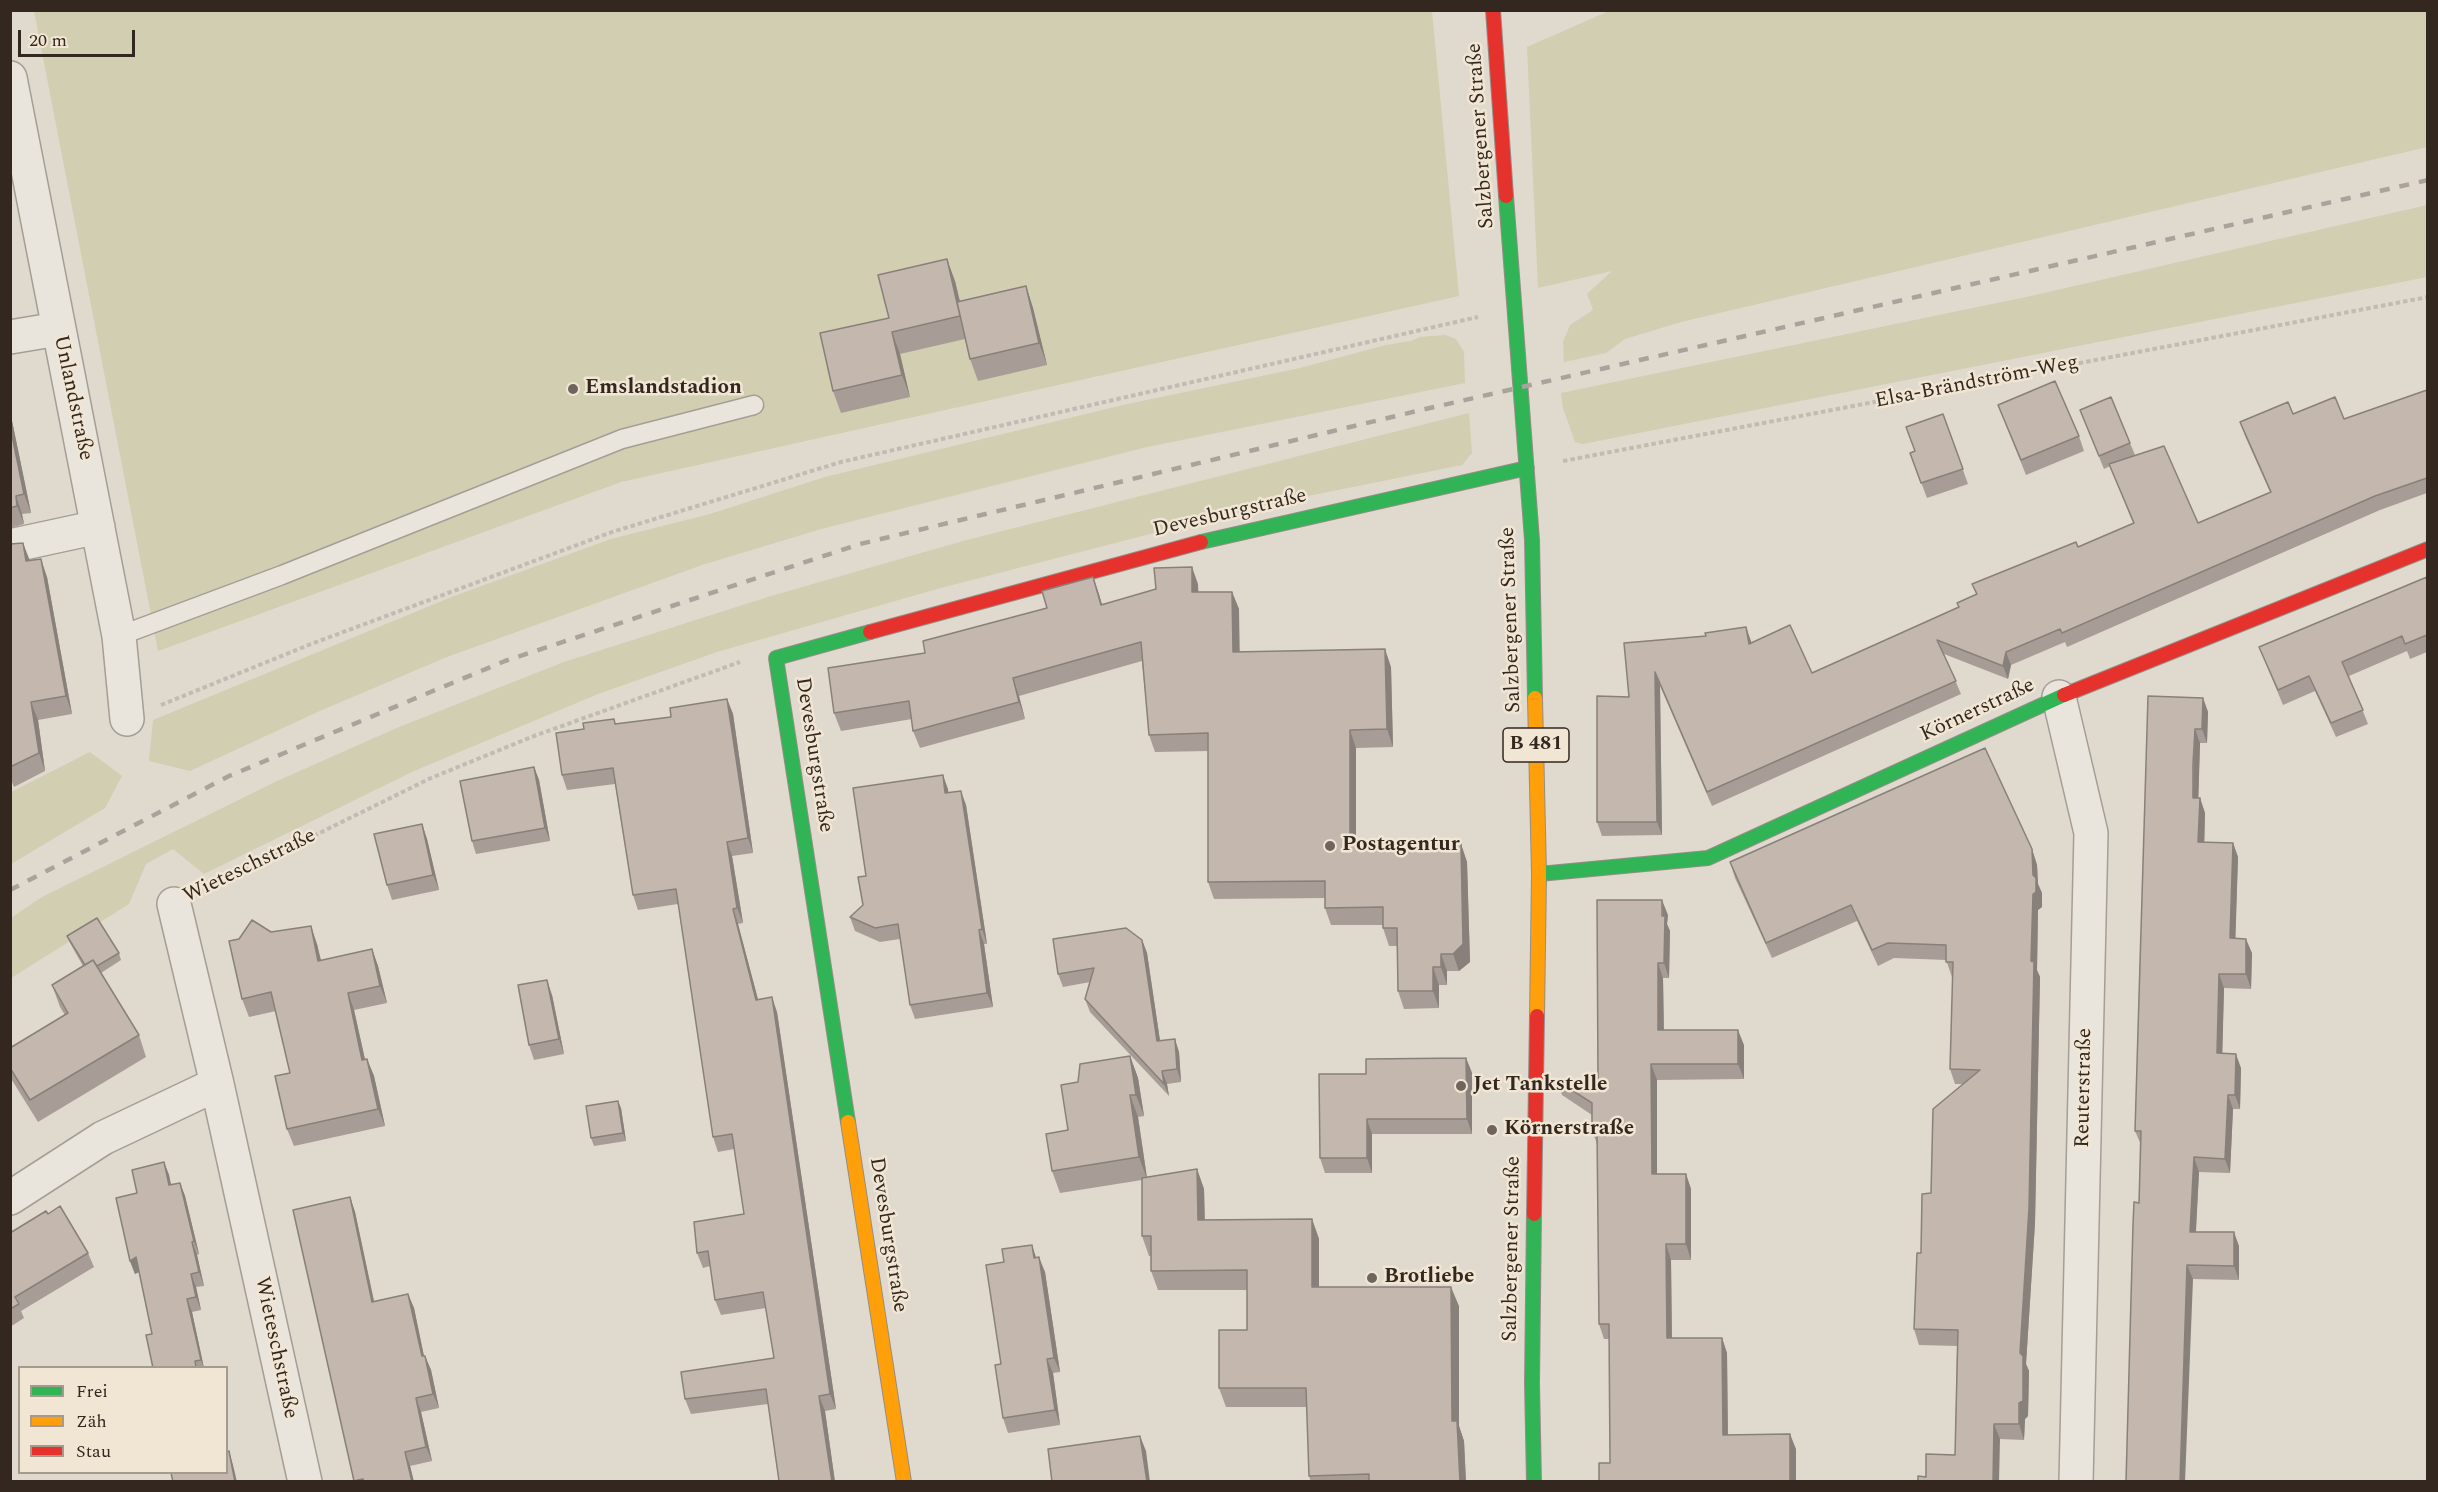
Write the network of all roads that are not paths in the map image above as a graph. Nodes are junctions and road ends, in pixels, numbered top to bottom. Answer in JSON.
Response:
{"nodes":[{"id":1,"x":1493,"y":10,"type":"edge"},
{"id":2,"x":10,"y":78,"type":"edge"},
{"id":3,"x":57,"y":329,"type":"junction"},
{"id":4,"x":10,"y":337,"type":"edge"},
{"id":5,"x":754,"y":405,"type":"dead end"},
{"id":6,"x":1527,"y":468,"type":"junction"},
{"id":7,"x":98,"y":527,"type":"junction"},
{"id":8,"x":10,"y":546,"type":"edge"},
{"id":9,"x":2427,"y":549,"type":"edge"},
{"id":10,"x":119,"y":636,"type":"junction"},
{"id":11,"x":2060,"y":697,"type":"junction"},
{"id":12,"x":127,"y":719,"type":"road end"},
{"id":13,"x":1539,"y":874,"type":"junction"},
{"id":14,"x":174,"y":904,"type":"road end"},
{"id":15,"x":217,"y":1084,"type":"junction"},
{"id":16,"x":10,"y":1198,"type":"edge"},
{"id":17,"x":305,"y":1482,"type":"edge"},
{"id":18,"x":903,"y":1482,"type":"edge"},
{"id":19,"x":1534,"y":1482,"type":"edge"},
{"id":20,"x":2076,"y":1482,"type":"edge"}],
"edges":[{"from":1,"to":6,"type":"street","name":"Salzbergener Straße","number":"B 481"},
{"from":2,"to":3,"type":"street","name":"Unlandstraße"},
{"from":3,"to":4,"type":"street"},
{"from":3,"to":7,"type":"street","name":"Unlandstraße"},
{"from":5,"to":10,"type":"lane"},
{"from":6,"to":13,"type":"street","name":"Salzbergener Straße","number":"B 481"},
{"from":6,"to":18,"type":"street","name":"Devesburgstraße"},
{"from":7,"to":8,"type":"street"},
{"from":7,"to":10,"type":"street","name":"Unlandstraße"},
{"from":9,"to":11,"type":"street","name":"Körnerstraße"},
{"from":10,"to":12,"type":"street","name":"Unlandstraße"},
{"from":11,"to":13,"type":"street","name":"Körnerstraße"},
{"from":11,"to":20,"type":"street","name":"Reuterstraße"},
{"from":13,"to":19,"type":"street","name":"Salzbergener Straße","number":"B 481"},
{"from":14,"to":15,"type":"street","name":"Wieteschstraße"},
{"from":15,"to":16,"type":"street"},
{"from":15,"to":17,"type":"street","name":"Wieteschstraße"}]}
